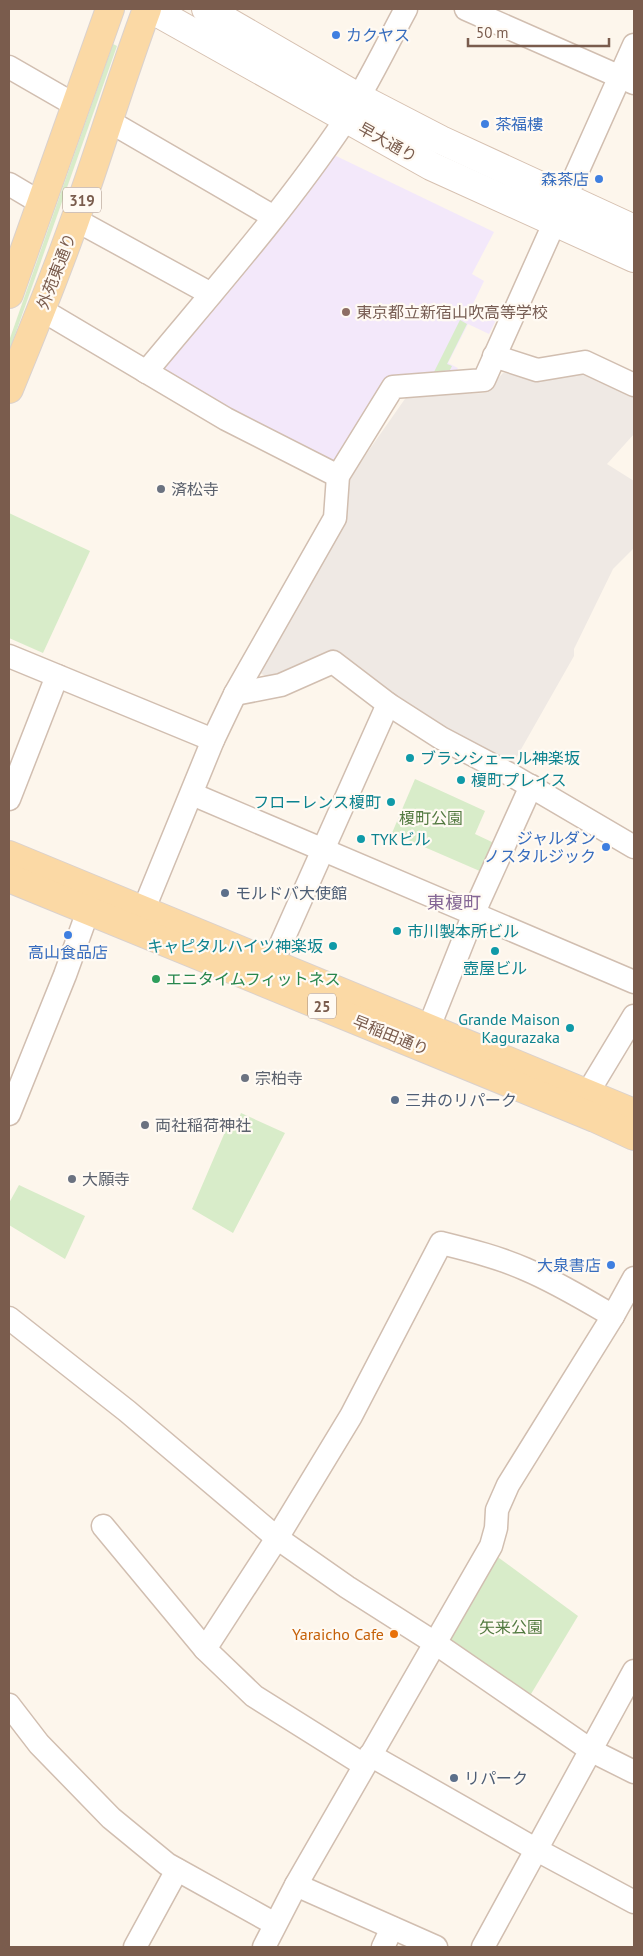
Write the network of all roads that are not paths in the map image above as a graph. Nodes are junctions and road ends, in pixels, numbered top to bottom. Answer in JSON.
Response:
{"nodes":[{"id":1,"x":110,"y":9,"type":"edge"},
{"id":2,"x":149,"y":9,"type":"edge"},
{"id":3,"x":206,"y":9,"type":"edge"},
{"id":4,"x":406,"y":9,"type":"edge"},
{"id":5,"x":466,"y":9,"type":"edge"},
{"id":6,"x":634,"y":45,"type":"edge"},
{"id":7,"x":9,"y":66,"type":"edge"},
{"id":8,"x":627,"y":80,"type":"edge"},
{"id":9,"x":75,"y":105,"type":"junction"},
{"id":10,"x":352,"y":108,"type":"junction"},
{"id":11,"x":107,"y":120,"type":"junction"},
{"id":12,"x":9,"y":184,"type":"edge"},
{"id":13,"x":41,"y":203,"type":"junction"},
{"id":14,"x":560,"y":210,"type":"junction"},
{"id":15,"x":274,"y":217,"type":"junction"},
{"id":16,"x":76,"y":220,"type":"junction"},
{"id":17,"x":634,"y":229,"type":"edge"},
{"id":18,"x":634,"y":258,"type":"edge"},
{"id":19,"x":9,"y":294,"type":"edge"},
{"id":20,"x":211,"y":294,"type":"junction"},
{"id":21,"x":42,"y":310,"type":"junction"},
{"id":22,"x":494,"y":356,"type":"junction"},
{"id":23,"x":146,"y":372,"type":"junction"},
{"id":24,"x":634,"y":385,"type":"edge"},
{"id":25,"x":9,"y":389,"type":"edge"},
{"id":26,"x":338,"y":476,"type":"junction"},
{"id":27,"x":9,"y":656,"type":"edge"},
{"id":28,"x":57,"y":676,"type":"junction"},
{"id":29,"x":235,"y":694,"type":"junction"},
{"id":30,"x":388,"y":704,"type":"junction"},
{"id":31,"x":213,"y":740,"type":"junction"},
{"id":32,"x":531,"y":786,"type":"junction"},
{"id":33,"x":192,"y":794,"type":"junction"},
{"id":34,"x":9,"y":799,"type":"edge"},
{"id":35,"x":634,"y":847,"type":"edge"},
{"id":36,"x":323,"y":850,"type":"junction"},
{"id":37,"x":9,"y":855,"type":"edge"},
{"id":38,"x":9,"y":878,"type":"edge"},
{"id":39,"x":88,"y":911,"type":"junction"},
{"id":40,"x":143,"y":911,"type":"junction"},
{"id":41,"x":474,"y":914,"type":"junction"},
{"id":42,"x":272,"y":964,"type":"junction"},
{"id":43,"x":634,"y":982,"type":"edge"},
{"id":44,"x":634,"y":1016,"type":"edge"},
{"id":45,"x":429,"y":1027,"type":"junction"},
{"id":46,"x":587,"y":1094,"type":"junction"},
{"id":47,"x":634,"y":1113,"type":"edge"},
{"id":48,"x":9,"y":1114,"type":"edge"},
{"id":49,"x":634,"y":1136,"type":"edge"},
{"id":50,"x":634,"y":1278,"type":"edge"},
{"id":51,"x":613,"y":1316,"type":"junction"},
{"id":52,"x":9,"y":1318,"type":"edge"},
{"id":53,"x":103,"y":1526,"type":"dead end"},
{"id":54,"x":277,"y":1538,"type":"junction"},
{"id":55,"x":435,"y":1643,"type":"junction"},
{"id":56,"x":206,"y":1648,"type":"junction"},
{"id":57,"x":634,"y":1670,"type":"edge"},
{"id":58,"x":9,"y":1705,"type":"edge"},
{"id":59,"x":592,"y":1750,"type":"junction"},
{"id":60,"x":367,"y":1760,"type":"junction"},
{"id":61,"x":634,"y":1772,"type":"edge"},
{"id":62,"x":537,"y":1850,"type":"junction"},
{"id":63,"x":177,"y":1870,"type":"junction"},
{"id":64,"x":296,"y":1885,"type":"junction"},
{"id":65,"x":634,"y":1902,"type":"edge"},
{"id":66,"x":275,"y":1924,"type":"junction"},
{"id":67,"x":387,"y":1937,"type":"edge"},
{"id":68,"x":135,"y":1947,"type":"edge"},
{"id":69,"x":264,"y":1947,"type":"edge"},
{"id":70,"x":436,"y":1947,"type":"edge"},
{"id":71,"x":482,"y":1947,"type":"edge"}],
"edges":[{"from":1,"to":9,"type":"main road","number":"319"},
{"from":2,"to":10,"type":"street","name":"早大通り"},
{"from":2,"to":11,"type":"main road","name":"外苑東通り","number":"319"},
{"from":3,"to":10,"type":"street","name":"早大通り"},
{"from":4,"to":10,"type":"street"},
{"from":5,"to":8,"type":"street"},
{"from":6,"to":8,"type":"street"},
{"from":7,"to":9,"type":"street"},
{"from":8,"to":14,"type":"street"},
{"from":9,"to":13,"type":"main road","number":"319"},
{"from":10,"to":14,"type":"street","name":"早大通り"},
{"from":10,"to":15,"type":"street"},
{"from":11,"to":15,"type":"street"},
{"from":11,"to":16,"type":"main road","name":"外苑東通り","number":"319"},
{"from":12,"to":13,"type":"street"},
{"from":13,"to":19,"type":"main road","number":"319"},
{"from":14,"to":17,"type":"street","name":"早大通り"},
{"from":14,"to":18,"type":"street","name":"早大通り"},
{"from":14,"to":22,"type":"street"},
{"from":15,"to":20,"type":"street"},
{"from":16,"to":20,"type":"street"},
{"from":16,"to":21,"type":"main road","name":"外苑東通り","number":"319"},
{"from":20,"to":23,"type":"street"},
{"from":21,"to":23,"type":"street"},
{"from":21,"to":25,"type":"main road","name":"外苑東通り","number":"319"},
{"from":22,"to":24,"type":"street"},
{"from":22,"to":26,"type":"street"},
{"from":23,"to":26,"type":"street"},
{"from":26,"to":29,"type":"street"},
{"from":27,"to":28,"type":"street"},
{"from":28,"to":31,"type":"street"},
{"from":28,"to":34,"type":"street"},
{"from":29,"to":30,"type":"street"},
{"from":29,"to":31,"type":"street"},
{"from":30,"to":32,"type":"street"},
{"from":30,"to":36,"type":"street"},
{"from":31,"to":33,"type":"street"},
{"from":32,"to":35,"type":"street"},
{"from":32,"to":41,"type":"street"},
{"from":33,"to":36,"type":"street"},
{"from":33,"to":40,"type":"street"},
{"from":36,"to":41,"type":"street"},
{"from":36,"to":42,"type":"street"},
{"from":37,"to":40,"type":"main road","name":"早稲田通り","number":"25"},
{"from":38,"to":39,"type":"main road","name":"早稲田通り","number":"25"},
{"from":39,"to":48,"type":"street"},
{"from":39,"to":49,"type":"main road","name":"早稲田通り","number":"25"},
{"from":40,"to":42,"type":"main road","name":"早稲田通り","number":"25"},
{"from":41,"to":43,"type":"street"},
{"from":41,"to":45,"type":"street"},
{"from":42,"to":45,"type":"main road","name":"早稲田通り","number":"25"},
{"from":44,"to":46,"type":"street"},
{"from":45,"to":46,"type":"main road","name":"早稲田通り","number":"25"},
{"from":46,"to":47,"type":"main road","name":"早稲田通り","number":"25"},
{"from":50,"to":51,"type":"street"},
{"from":51,"to":54,"type":"street"},
{"from":51,"to":55,"type":"street"},
{"from":52,"to":54,"type":"street"},
{"from":53,"to":56,"type":"street"},
{"from":54,"to":55,"type":"street"},
{"from":54,"to":56,"type":"street"},
{"from":55,"to":59,"type":"street"},
{"from":55,"to":60,"type":"street"},
{"from":56,"to":60,"type":"street"},
{"from":57,"to":59,"type":"street"},
{"from":58,"to":63,"type":"street"},
{"from":59,"to":61,"type":"street"},
{"from":59,"to":62,"type":"street"},
{"from":60,"to":62,"type":"street"},
{"from":60,"to":64,"type":"street"},
{"from":62,"to":65,"type":"street"},
{"from":62,"to":71,"type":"street"},
{"from":63,"to":66,"type":"street"},
{"from":63,"to":68,"type":"street"},
{"from":64,"to":66,"type":"street"},
{"from":64,"to":67,"type":"street"},
{"from":66,"to":69,"type":"street"},
{"from":67,"to":70,"type":"street"}]}
